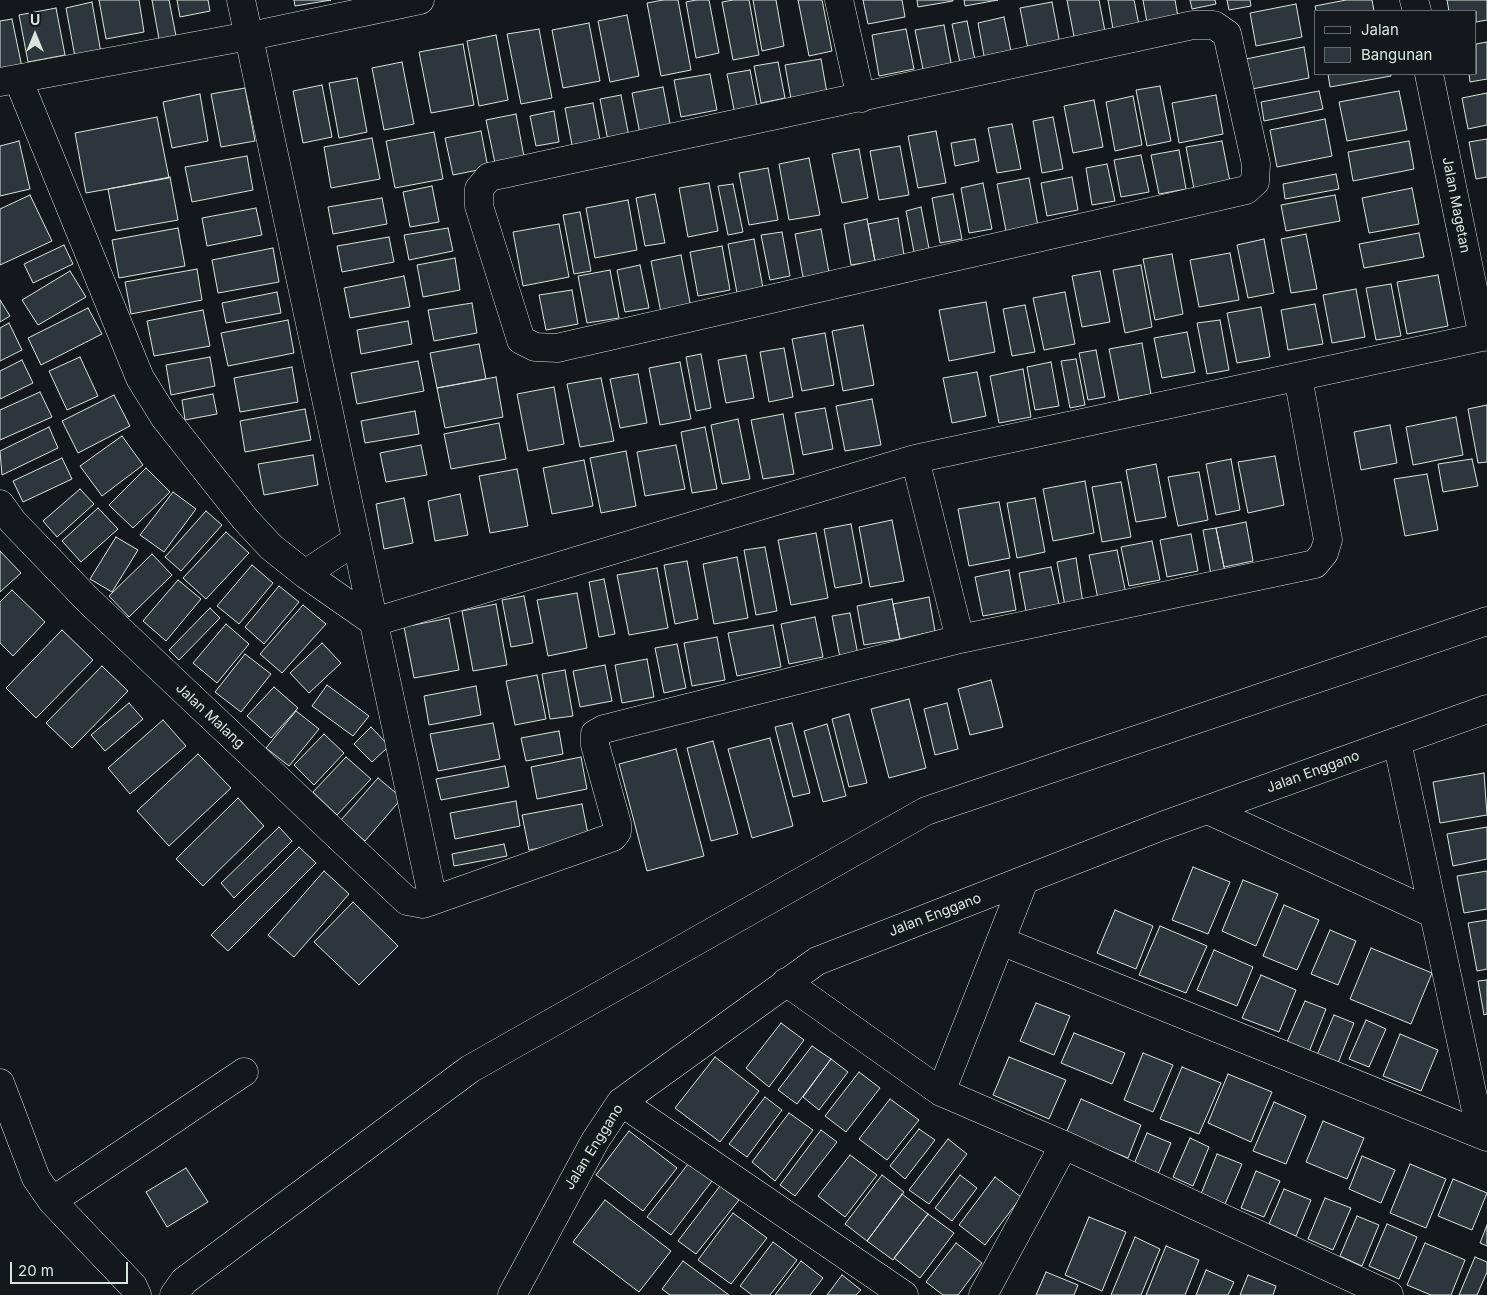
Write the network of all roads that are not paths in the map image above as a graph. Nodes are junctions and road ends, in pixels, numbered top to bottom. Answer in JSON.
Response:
{"nodes":[{"id":1,"x":241,"y":0,"type":"edge"},
{"id":2,"x":420,"y":0,"type":"edge"},
{"id":3,"x":838,"y":0,"type":"edge"},
{"id":4,"x":248,"y":36,"type":"junction"},
{"id":5,"x":1429,"y":75,"type":"edge"},
{"id":6,"x":9,"y":80,"type":"edge"},
{"id":7,"x":861,"y":98,"type":"junction"},
{"id":8,"x":1485,"y":337,"type":"edge"},
{"id":9,"x":1298,"y":377,"type":"junction"},
{"id":10,"x":915,"y":458,"type":"junction"},
{"id":11,"x":0,"y":504,"type":"edge"},
{"id":12,"x":355,"y":541,"type":"junction"},
{"id":13,"x":305,"y":574,"type":"junction"},
{"id":14,"x":1487,"y":621,"type":"edge"},
{"id":15,"x":374,"y":622,"type":"junction"},
{"id":16,"x":960,"y":639,"type":"junction"},
{"id":17,"x":1487,"y":709,"type":"edge"},
{"id":18,"x":1398,"y":742,"type":"junction"},
{"id":19,"x":1208,"y":810,"type":"junction"},
{"id":20,"x":1024,"y":881,"type":"junction"},
{"id":21,"x":433,"y":900,"type":"junction"},
{"id":22,"x":1434,"y":914,"type":"junction"},
{"id":23,"x":1001,"y":941,"type":"junction"},
{"id":24,"x":786,"y":982,"type":"junction"},
{"id":25,"x":244,"y":1072,"type":"dead end"},
{"id":26,"x":0,"y":1083,"type":"edge"},
{"id":27,"x":941,"y":1092,"type":"junction"},
{"id":28,"x":621,"y":1102,"type":"junction"},
{"id":29,"x":1484,"y":1136,"type":"edge"},
{"id":30,"x":1064,"y":1146,"type":"junction"},
{"id":31,"x":52,"y":1201,"type":"junction"},
{"id":32,"x":179,"y":1288,"type":"edge"},
{"id":33,"x":129,"y":1292,"type":"edge"},
{"id":34,"x":512,"y":1295,"type":"edge"},
{"id":35,"x":904,"y":1295,"type":"edge"},
{"id":36,"x":983,"y":1295,"type":"edge"},
{"id":37,"x":1389,"y":1295,"type":"edge"}],
"edges":[{"from":1,"to":4,"type":"street"},
{"from":2,"to":4,"type":"street"},
{"from":3,"to":7,"type":"street"},
{"from":4,"to":6,"type":"street"},
{"from":4,"to":12,"type":"street"},
{"from":5,"to":8,"type":"street","name":"Jalan Magetan"},
{"from":6,"to":13,"type":"street"},
{"from":7,"to":7,"type":"street"},
{"from":8,"to":9,"type":"street"},
{"from":9,"to":10,"type":"street"},
{"from":9,"to":16,"type":"street"},
{"from":10,"to":15,"type":"street"},
{"from":10,"to":16,"type":"street"},
{"from":11,"to":21,"type":"street","name":"Jalan Malang"},
{"from":12,"to":13,"type":"street"},
{"from":12,"to":15,"type":"street"},
{"from":13,"to":15,"type":"street"},
{"from":14,"to":32,"type":"street"},
{"from":15,"to":21,"type":"street"},
{"from":16,"to":21,"type":"street","name":"Jalan Malang"},
{"from":17,"to":18,"type":"street","name":"Jalan Enggano"},
{"from":18,"to":19,"type":"street","name":"Jalan Enggano"},
{"from":18,"to":22,"type":"street"},
{"from":19,"to":20,"type":"street","name":"Jalan Enggano"},
{"from":19,"to":22,"type":"street"},
{"from":20,"to":23,"type":"street"},
{"from":20,"to":24,"type":"street","name":"Jalan Enggano"},
{"from":22,"to":29,"type":"street"},
{"from":23,"to":27,"type":"street"},
{"from":23,"to":29,"type":"street"},
{"from":24,"to":27,"type":"street"},
{"from":24,"to":28,"type":"street","name":"Jalan Enggano"},
{"from":25,"to":31,"type":"street"},
{"from":26,"to":31,"type":"street"},
{"from":27,"to":30,"type":"street"},
{"from":28,"to":34,"type":"street","name":"Jalan Enggano"},
{"from":28,"to":35,"type":"street"},
{"from":30,"to":36,"type":"street"},
{"from":30,"to":37,"type":"street"},
{"from":31,"to":33,"type":"street"},
{"from":32,"to":33,"type":"street"}]}
